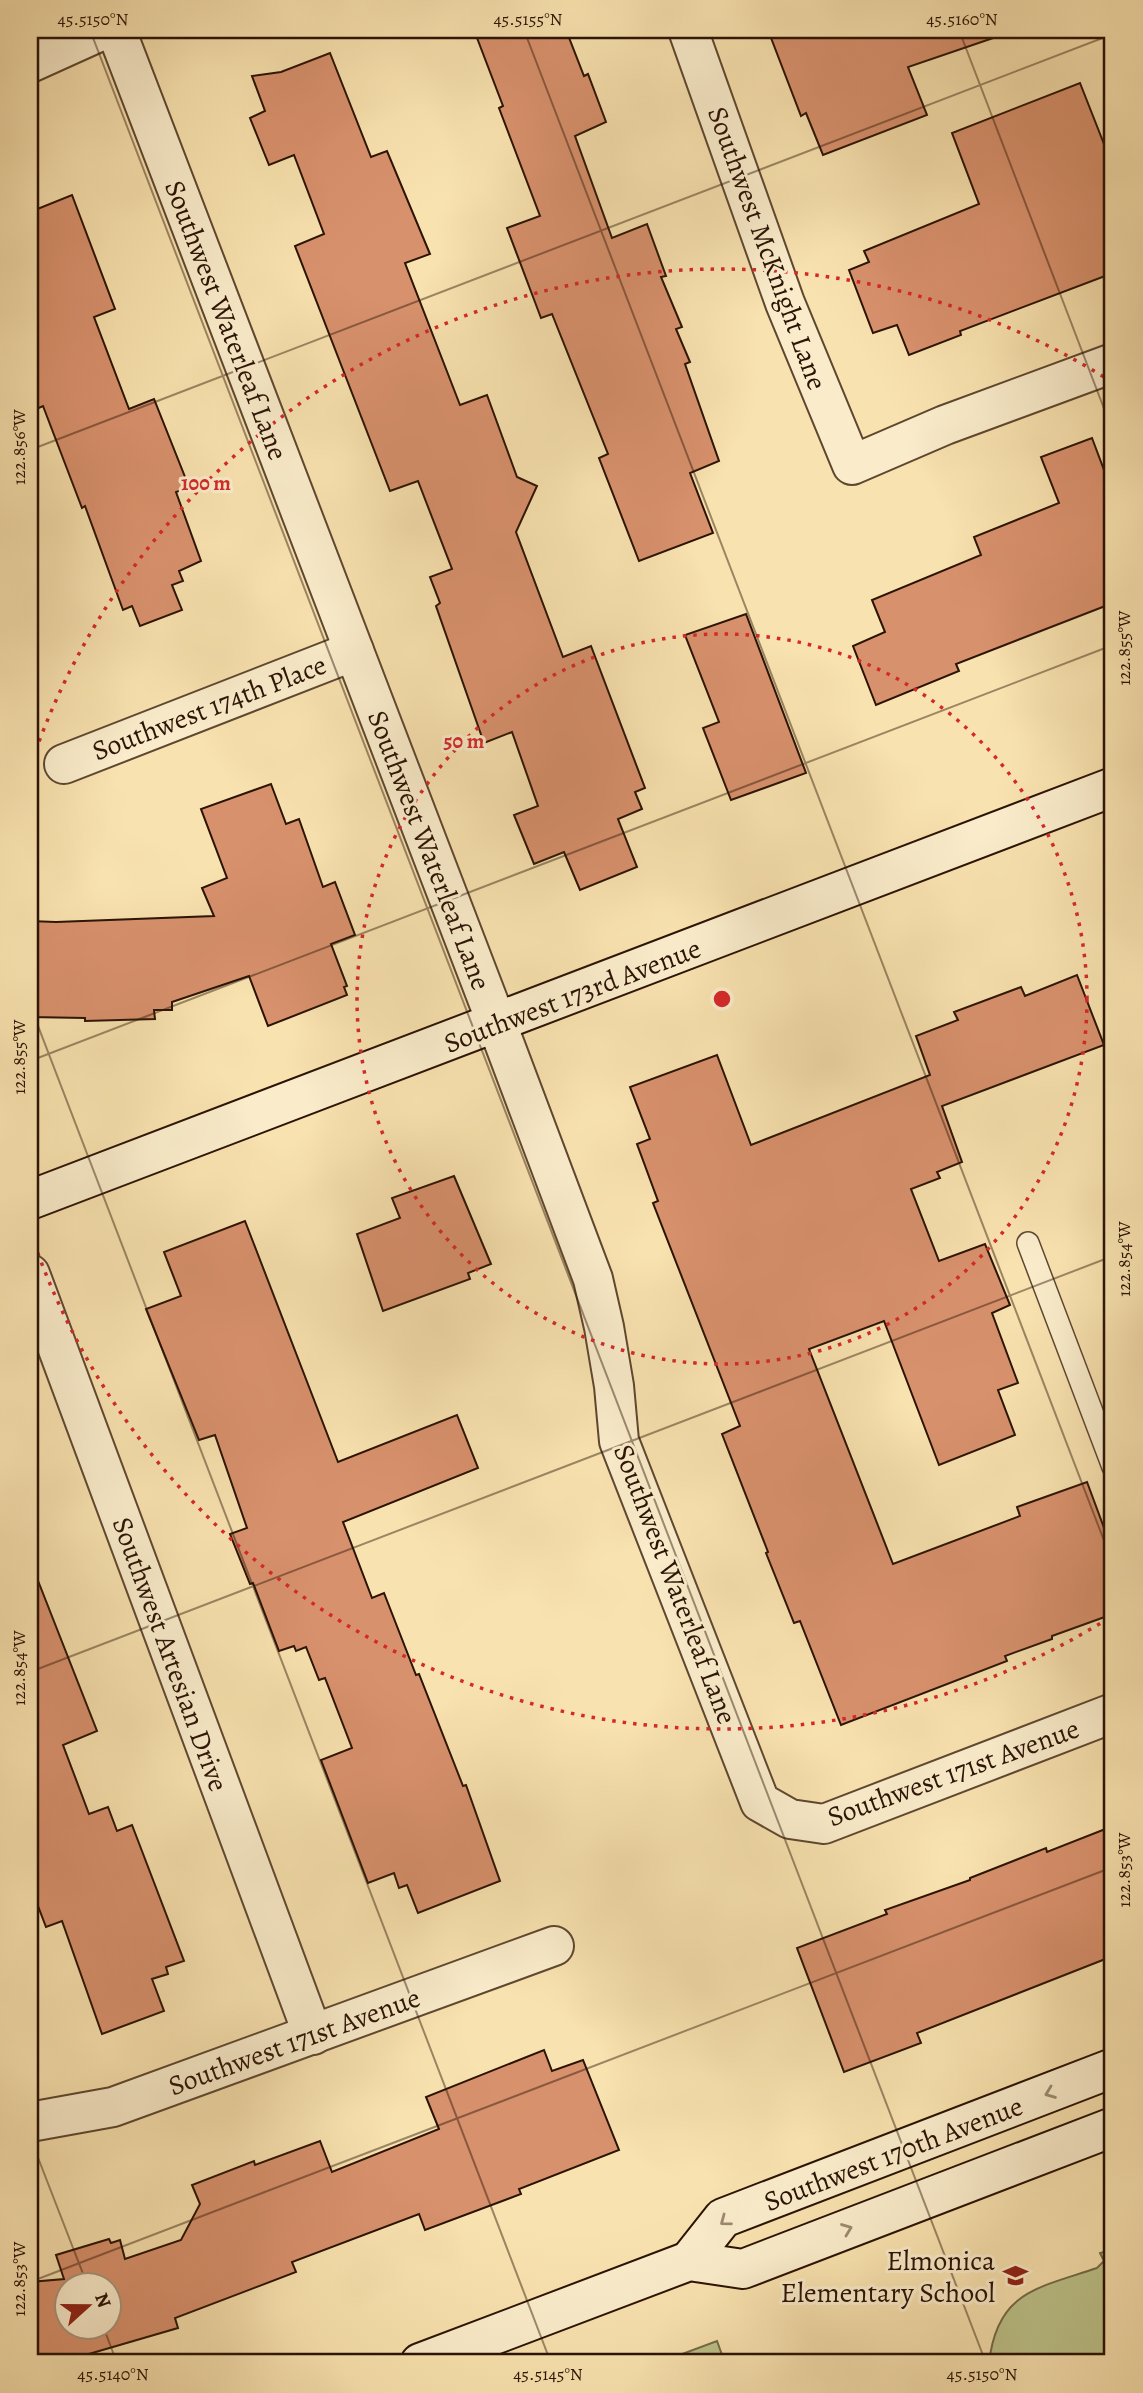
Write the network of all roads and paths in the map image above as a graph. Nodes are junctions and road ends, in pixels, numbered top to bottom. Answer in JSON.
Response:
{"nodes":[{"id":1,"x":103,"y":30,"type":"edge"},
{"id":2,"x":116,"y":30,"type":"edge"},
{"id":3,"x":688,"y":30,"type":"edge"},
{"id":4,"x":30,"y":63,"type":"edge"},
{"id":5,"x":1113,"y":363,"type":"edge"},
{"id":6,"x":354,"y":651,"type":"junction"},
{"id":7,"x":64,"y":764,"type":"dead end"},
{"id":8,"x":1113,"y":787,"type":"edge"},
{"id":9,"x":497,"y":1024,"type":"junction"},
{"id":10,"x":30,"y":1200,"type":"edge"},
{"id":11,"x":1028,"y":1243,"type":"dead end"},
{"id":12,"x":30,"y":1274,"type":"edge"},
{"id":13,"x":1113,"y":1467,"type":"edge"},
{"id":14,"x":1113,"y":1713,"type":"edge"},
{"id":15,"x":790,"y":1819,"type":"joint"},
{"id":16,"x":554,"y":1946,"type":"dead end"},
{"id":17,"x":313,"y":2035,"type":"junction"},
{"id":18,"x":1113,"y":2068,"type":"edge"},
{"id":19,"x":30,"y":2122,"type":"edge"},
{"id":20,"x":1113,"y":2127,"type":"edge"},
{"id":21,"x":689,"y":2261,"type":"junction"},
{"id":22,"x":420,"y":2363,"type":"edge"}],
"edges":[{"from":1,"to":4,"type":"street"},
{"from":2,"to":6,"type":"street","name":"Southwest Waterleaf Lane"},
{"from":3,"to":5,"type":"street","name":"Southwest McKnight Lane"},
{"from":6,"to":7,"type":"street","name":"Southwest 174th Place"},
{"from":6,"to":9,"type":"street","name":"Southwest Waterleaf Lane"},
{"from":8,"to":9,"type":"street","name":"Southwest 173rd Avenue"},
{"from":9,"to":10,"type":"street","name":"Southwest 173rd Avenue"},
{"from":9,"to":15,"type":"street","name":"Southwest Waterleaf Lane"},
{"from":11,"to":13,"type":"lane"},
{"from":12,"to":17,"type":"street","name":"Southwest Artesian Drive"},
{"from":14,"to":15,"type":"street","name":"Southwest 171st Avenue"},
{"from":16,"to":17,"type":"street","name":"Southwest 171st Avenue"},
{"from":17,"to":19,"type":"street","name":"Southwest 171st Avenue"},
{"from":18,"to":21,"type":"street","name":"Southwest 170th Avenue","one_way":true},
{"from":21,"to":20,"type":"street","name":"Southwest 170th Avenue","one_way":true},
{"from":21,"to":22,"type":"street","name":"Southwest 170th Avenue"}]}
